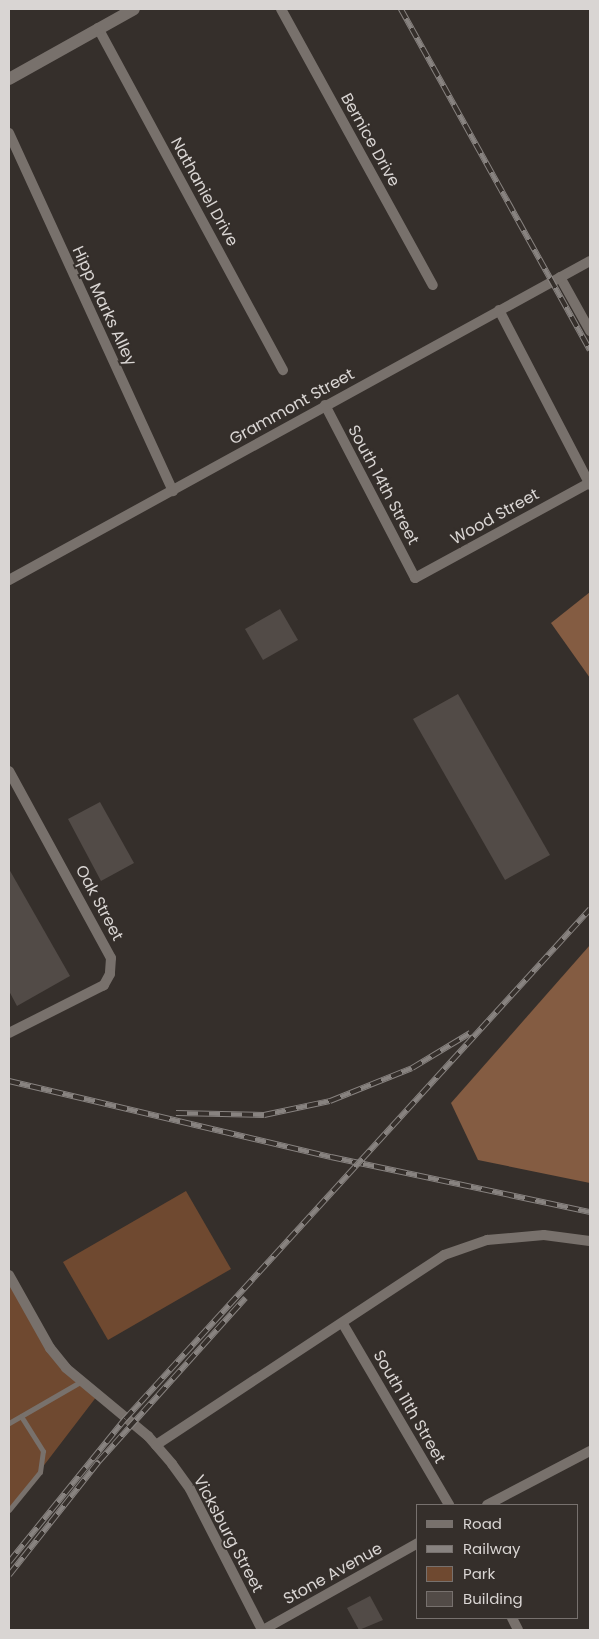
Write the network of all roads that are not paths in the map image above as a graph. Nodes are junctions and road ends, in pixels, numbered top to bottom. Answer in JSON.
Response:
{"nodes":[{"id":1,"x":134,"y":9,"type":"edge"},
{"id":2,"x":281,"y":9,"type":"edge"},
{"id":3,"x":98,"y":28,"type":"junction"},
{"id":4,"x":9,"y":79,"type":"edge"},
{"id":5,"x":9,"y":133,"type":"edge"},
{"id":6,"x":590,"y":261,"type":"edge"},
{"id":7,"x":560,"y":277,"type":"junction"},
{"id":8,"x":433,"y":285,"type":"dead end"},
{"id":9,"x":499,"y":310,"type":"junction"},
{"id":10,"x":590,"y":331,"type":"edge"},
{"id":11,"x":283,"y":370,"type":"dead end"},
{"id":12,"x":325,"y":405,"type":"junction"},
{"id":13,"x":589,"y":484,"type":"edge"},
{"id":14,"x":172,"y":491,"type":"junction"},
{"id":15,"x":415,"y":578,"type":"joint"},
{"id":16,"x":9,"y":580,"type":"edge"},
{"id":17,"x":9,"y":771,"type":"edge"},
{"id":18,"x":9,"y":1033,"type":"edge"},
{"id":19,"x":590,"y":1242,"type":"edge"},
{"id":20,"x":9,"y":1275,"type":"edge"},
{"id":21,"x":344,"y":1324,"type":"junction"},
{"id":22,"x":80,"y":1382,"type":"junction"},
{"id":23,"x":21,"y":1416,"type":"junction"},
{"id":24,"x":9,"y":1423,"type":"edge"},
{"id":25,"x":156,"y":1445,"type":"junction"},
{"id":26,"x":590,"y":1450,"type":"edge"},
{"id":27,"x":448,"y":1504,"type":"edge"},
{"id":28,"x":489,"y":1504,"type":"edge"},
{"id":29,"x":9,"y":1510,"type":"edge"},
{"id":30,"x":416,"y":1544,"type":"edge"},
{"id":31,"x":262,"y":1630,"type":"edge"}],
"edges":[{"from":1,"to":3,"type":"street"},
{"from":2,"to":8,"type":"street","name":"Bernice Drive"},
{"from":3,"to":4,"type":"street"},
{"from":3,"to":11,"type":"street","name":"Nathaniel Drive"},
{"from":5,"to":14,"type":"street","name":"Hipp Marks Alley"},
{"from":6,"to":7,"type":"street","name":"Grammont Street"},
{"from":7,"to":9,"type":"street","name":"Grammont Street"},
{"from":7,"to":10,"type":"street"},
{"from":9,"to":12,"type":"street","name":"Grammont Street"},
{"from":9,"to":13,"type":"street"},
{"from":12,"to":14,"type":"street","name":"Grammont Street"},
{"from":12,"to":15,"type":"street","name":"South 14th Street"},
{"from":13,"to":15,"type":"street","name":"Wood Street"},
{"from":14,"to":16,"type":"street","name":"Grammont Street"},
{"from":17,"to":18,"type":"street","name":"Oak Street"},
{"from":19,"to":21,"type":"street"},
{"from":20,"to":22,"type":"street","name":"Vicksburg Street"},
{"from":21,"to":25,"type":"street"},
{"from":21,"to":27,"type":"street","name":"South 11th Street"},
{"from":22,"to":23,"type":"lane"},
{"from":22,"to":25,"type":"street","name":"Vicksburg Street"},
{"from":23,"to":24,"type":"lane"},
{"from":23,"to":29,"type":"lane"},
{"from":25,"to":31,"type":"street","name":"Vicksburg Street"},
{"from":26,"to":28,"type":"street"},
{"from":30,"to":31,"type":"street","name":"Stone Avenue"}]}
